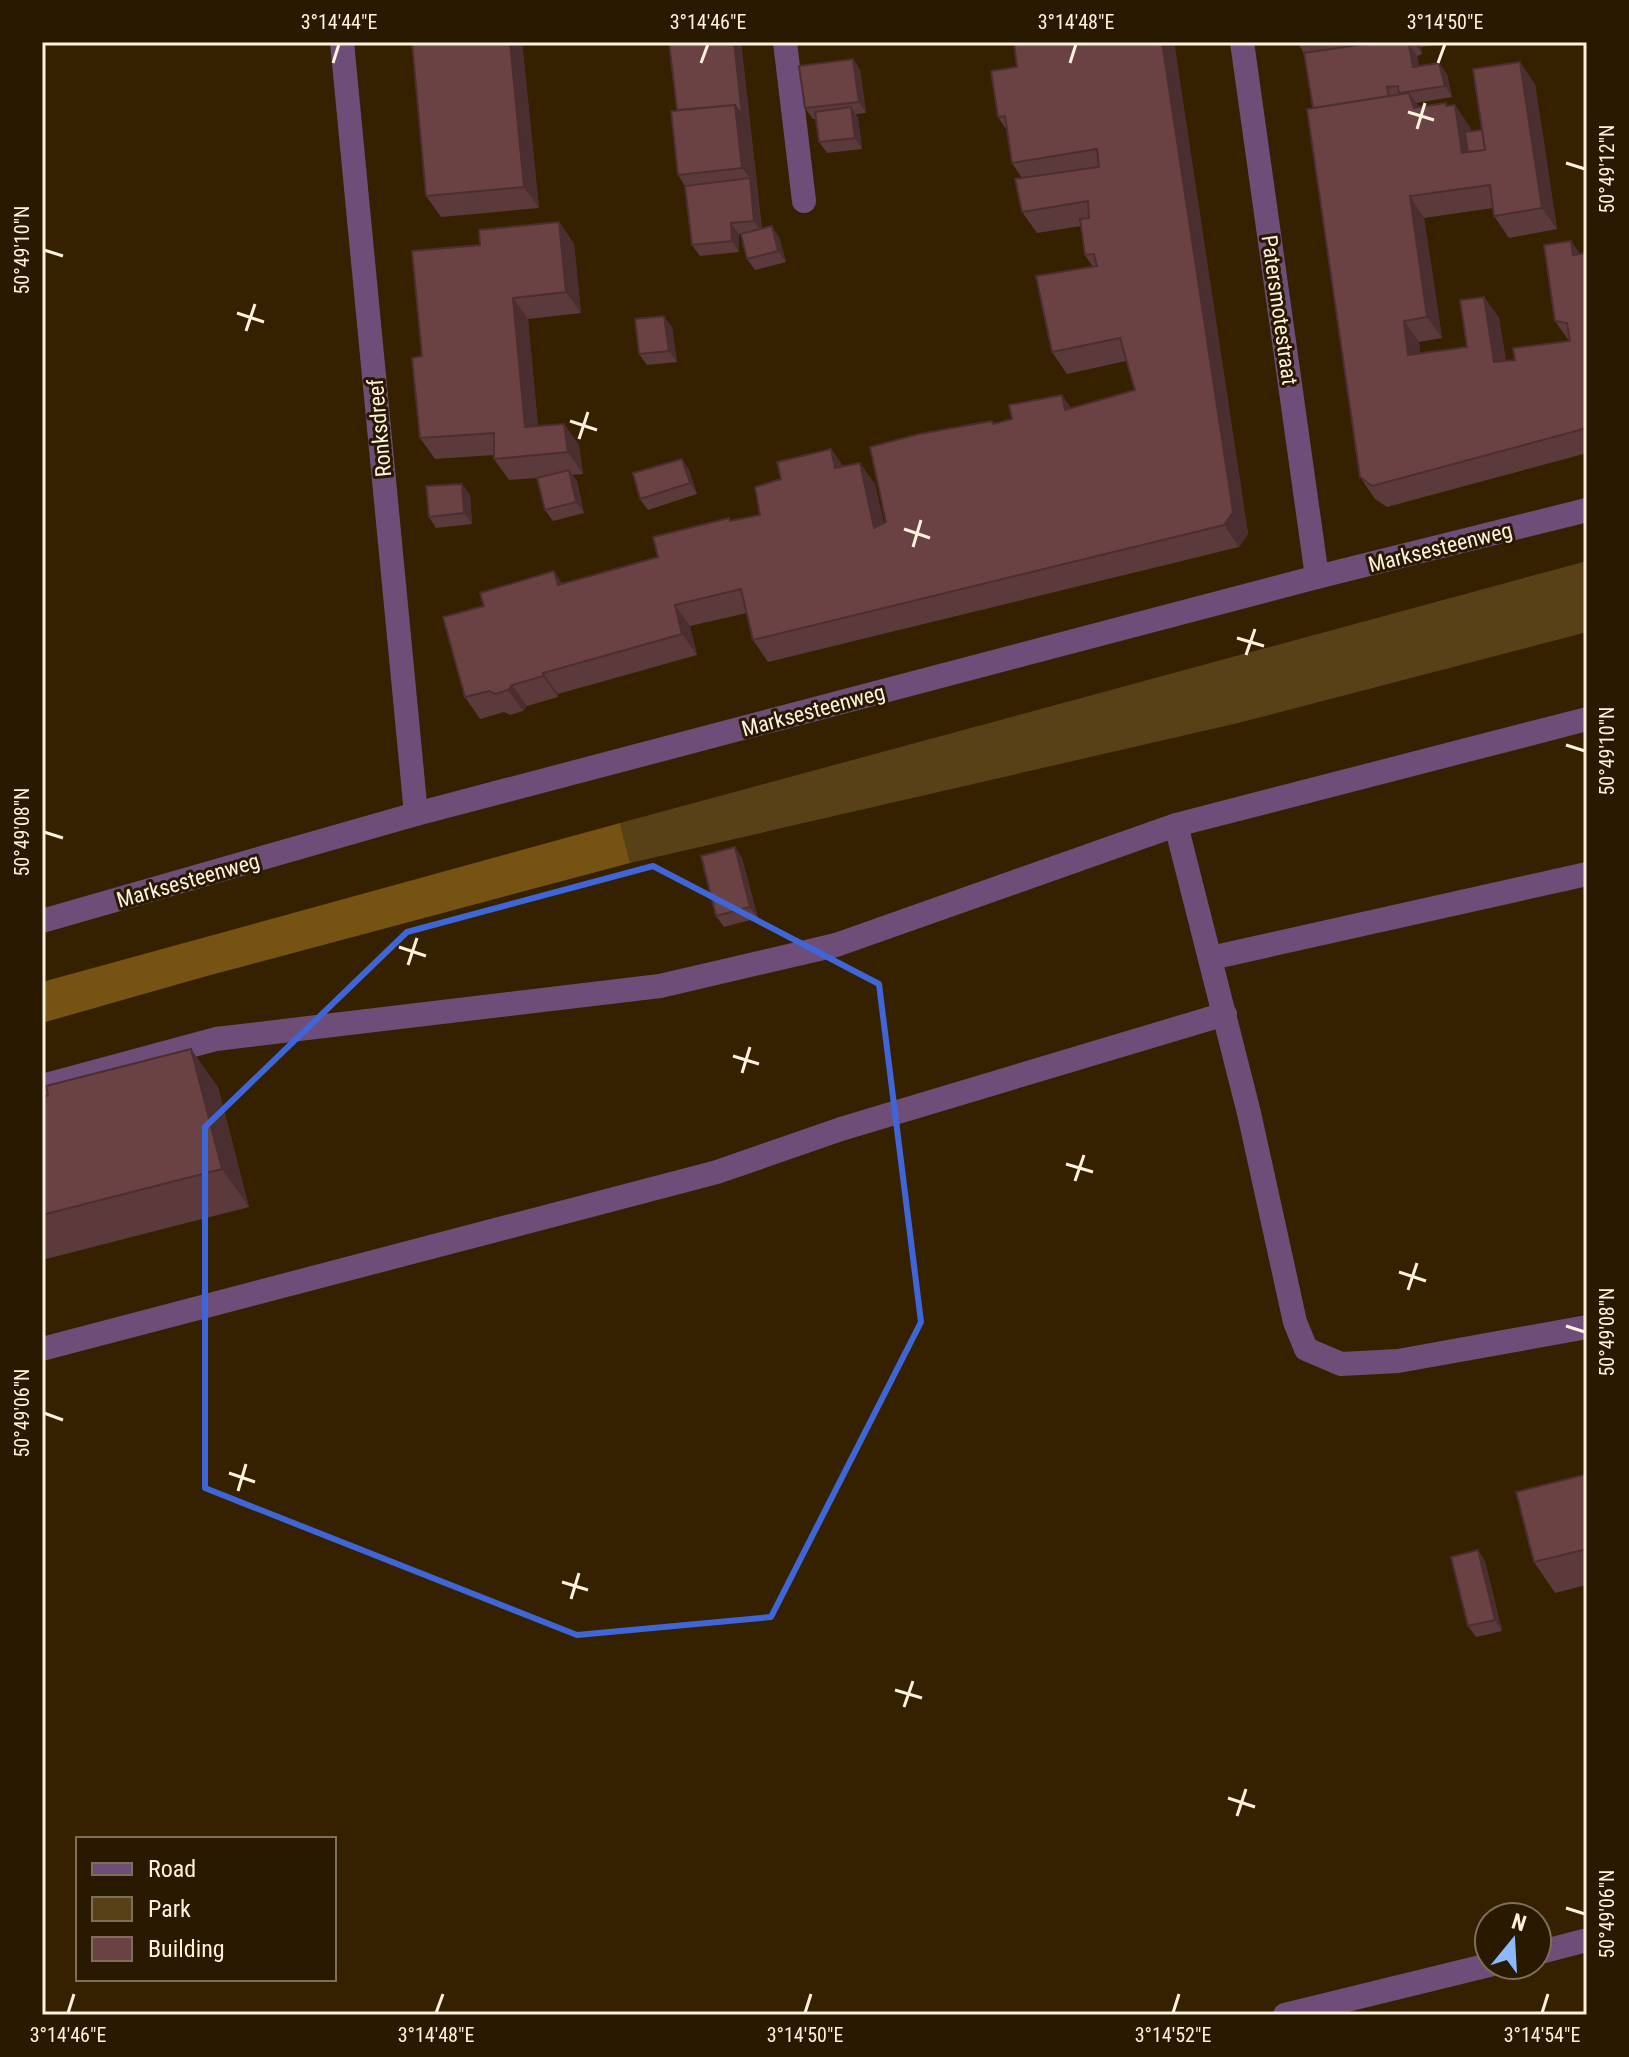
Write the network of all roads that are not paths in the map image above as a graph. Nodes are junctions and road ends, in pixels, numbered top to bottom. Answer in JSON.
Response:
{"nodes":[{"id":1,"x":342,"y":42,"type":"edge"},
{"id":2,"x":785,"y":42,"type":"edge"},
{"id":3,"x":1242,"y":42,"type":"edge"},
{"id":4,"x":804,"y":201,"type":"dead end"},
{"id":5,"x":1587,"y":510,"type":"edge"},
{"id":6,"x":1317,"y":577,"type":"junction"},
{"id":7,"x":1587,"y":719,"type":"edge"},
{"id":8,"x":416,"y":814,"type":"junction"},
{"id":9,"x":1176,"y":825,"type":"junction"},
{"id":10,"x":1587,"y":874,"type":"edge"},
{"id":11,"x":42,"y":921,"type":"edge"},
{"id":12,"x":1211,"y":958,"type":"junction"},
{"id":13,"x":1225,"y":1014,"type":"junction"},
{"id":14,"x":42,"y":1086,"type":"edge"},
{"id":15,"x":1587,"y":1327,"type":"edge"},
{"id":16,"x":42,"y":1349,"type":"edge"},
{"id":17,"x":1587,"y":1940,"type":"edge"},
{"id":18,"x":1553,"y":1949,"type":"edge"},
{"id":19,"x":1473,"y":1969,"type":"edge"},
{"id":20,"x":1285,"y":2015,"type":"edge"}],
"edges":[{"from":1,"to":8,"type":"street","name":"Ronksdreef"},
{"from":2,"to":4,"type":"street"},
{"from":3,"to":6,"type":"street","name":"Patersmotestraat"},
{"from":5,"to":6,"type":"street","name":"Marksesteenweg"},
{"from":6,"to":8,"type":"street","name":"Marksesteenweg"},
{"from":7,"to":9,"type":"street"},
{"from":8,"to":11,"type":"street","name":"Marksesteenweg"},
{"from":9,"to":12,"type":"street"},
{"from":9,"to":14,"type":"street"},
{"from":10,"to":12,"type":"street"},
{"from":12,"to":13,"type":"street"},
{"from":13,"to":15,"type":"street"},
{"from":13,"to":16,"type":"street"},
{"from":17,"to":18,"type":"street"},
{"from":19,"to":20,"type":"street"}]}
